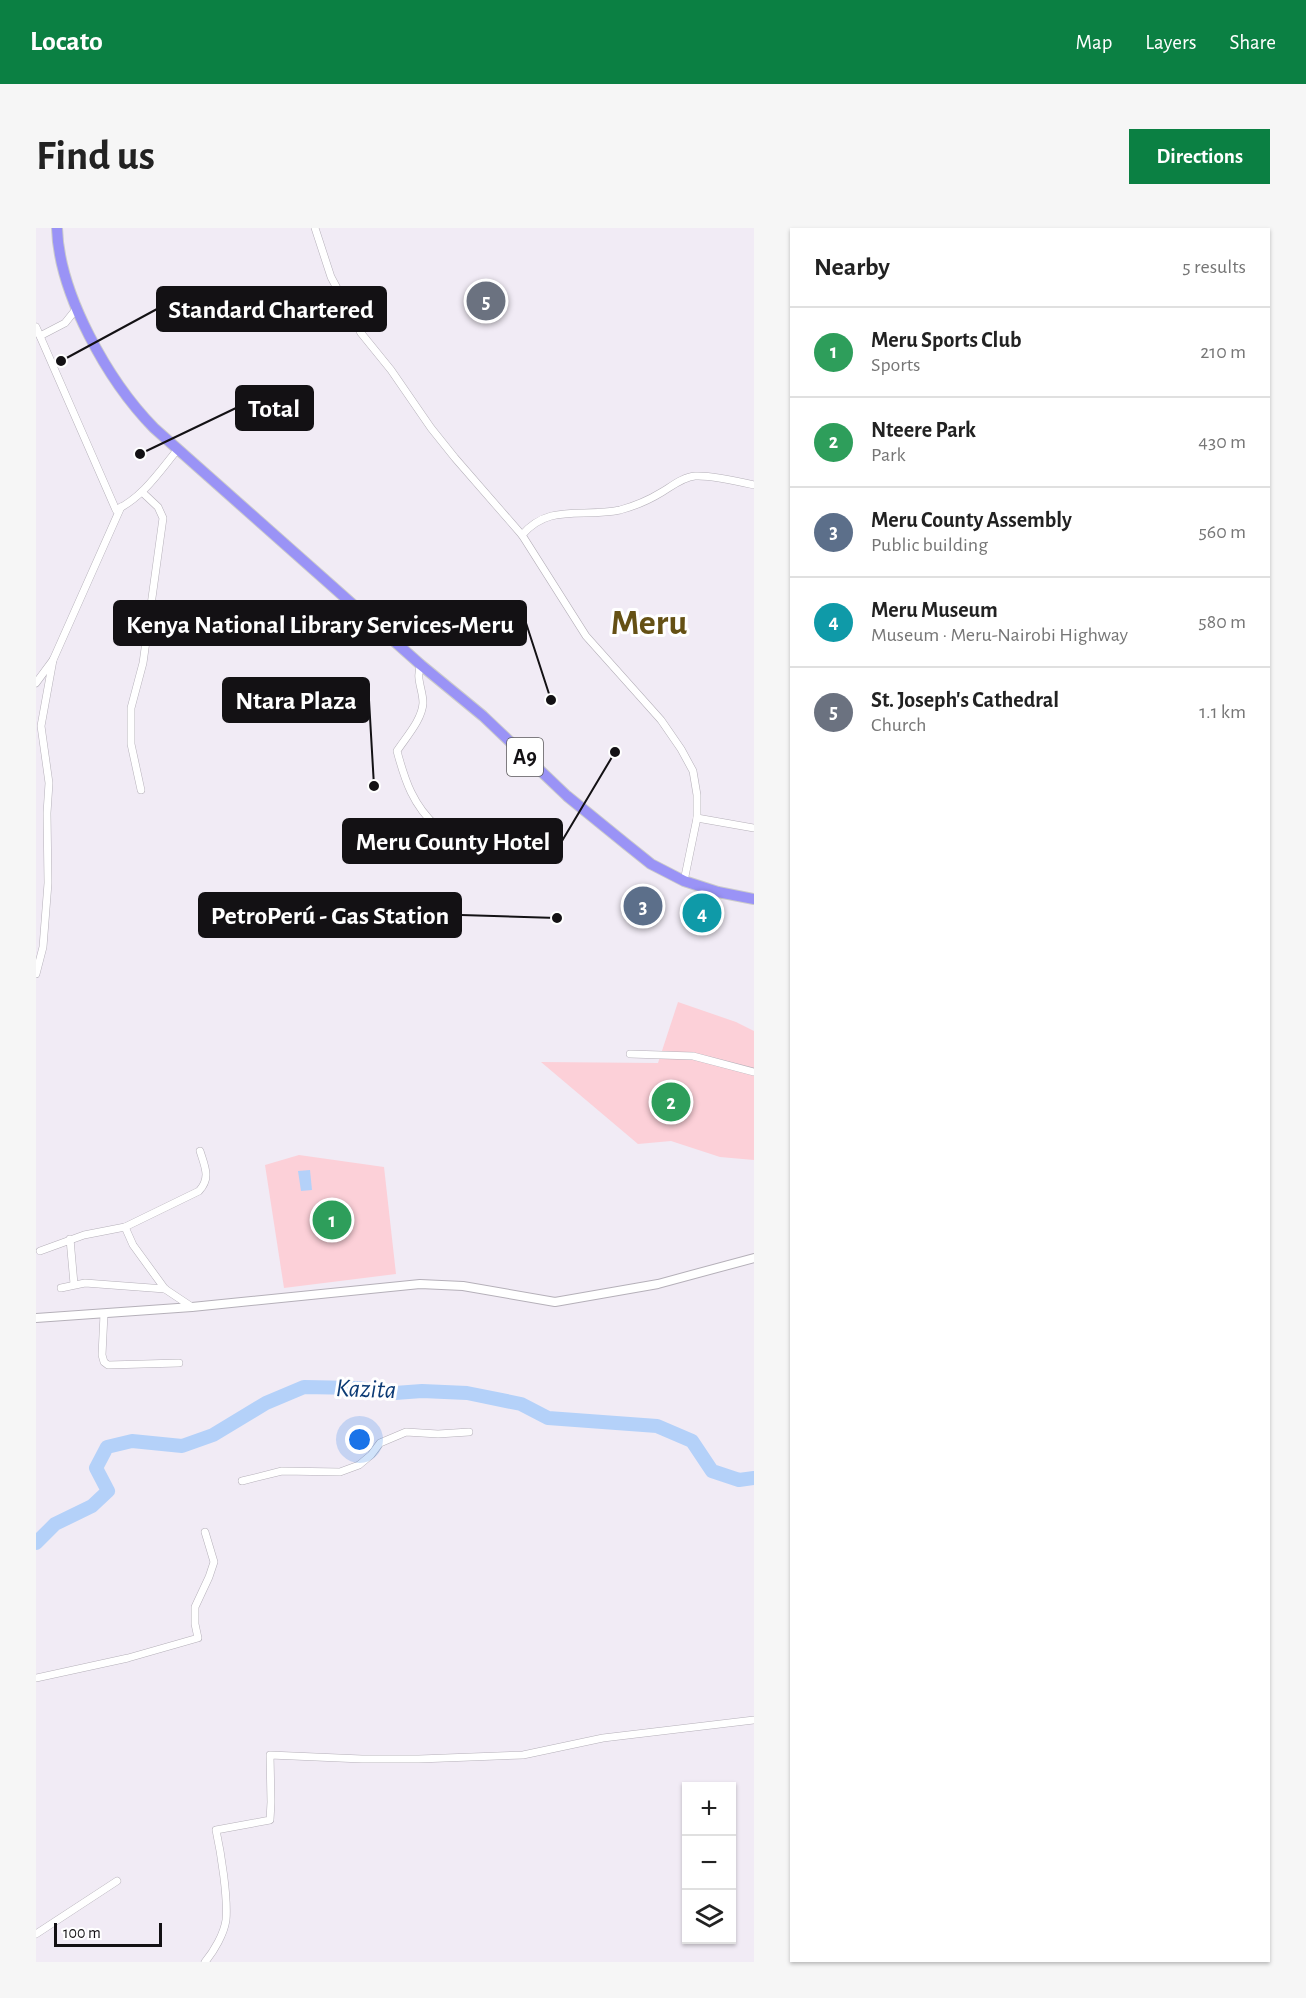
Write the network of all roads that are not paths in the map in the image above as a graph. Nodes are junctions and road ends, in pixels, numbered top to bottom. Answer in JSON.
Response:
{"nodes":[{"id":1,"x":57,"y":228,"type":"edge"},
{"id":2,"x":315,"y":228,"type":"edge"},
{"id":3,"x":77,"y":308,"type":"junction"},
{"id":4,"x":36,"y":327,"type":"edge"},
{"id":5,"x":40,"y":336,"type":"junction"},
{"id":6,"x":177,"y":449,"type":"junction"},
{"id":7,"x":754,"y":485,"type":"edge"},
{"id":8,"x":142,"y":492,"type":"junction"},
{"id":9,"x":119,"y":508,"type":"junction"},
{"id":10,"x":522,"y":535,"type":"junction"},
{"id":11,"x":53,"y":660,"type":"junction"},
{"id":12,"x":421,"y":665,"type":"junction"},
{"id":13,"x":36,"y":683,"type":"edge"},
{"id":14,"x":141,"y":790,"type":"dead end"},
{"id":15,"x":697,"y":818,"type":"junction"},
{"id":16,"x":437,"y":827,"type":"dead end"},
{"id":17,"x":754,"y":828,"type":"edge"},
{"id":18,"x":684,"y":881,"type":"junction"},
{"id":19,"x":754,"y":899,"type":"edge"},
{"id":20,"x":36,"y":974,"type":"edge"},
{"id":21,"x":630,"y":1053,"type":"dead end"},
{"id":22,"x":754,"y":1072,"type":"edge"},
{"id":23,"x":200,"y":1151,"type":"dead end"},
{"id":24,"x":124,"y":1227,"type":"junction"},
{"id":25,"x":70,"y":1239,"type":"junction"},
{"id":26,"x":40,"y":1251,"type":"dead end"},
{"id":27,"x":754,"y":1258,"type":"edge"},
{"id":28,"x":74,"y":1284,"type":"junction"},
{"id":29,"x":61,"y":1288,"type":"dead end"},
{"id":30,"x":165,"y":1289,"type":"junction"},
{"id":31,"x":192,"y":1306,"type":"junction"},
{"id":32,"x":104,"y":1314,"type":"junction"},
{"id":33,"x":36,"y":1318,"type":"edge"},
{"id":34,"x":179,"y":1364,"type":"dead end"},
{"id":35,"x":470,"y":1432,"type":"dead end"},
{"id":36,"x":242,"y":1481,"type":"dead end"},
{"id":37,"x":205,"y":1533,"type":"dead end"},
{"id":38,"x":36,"y":1678,"type":"edge"},
{"id":39,"x":754,"y":1720,"type":"edge"},
{"id":40,"x":117,"y":1881,"type":"dead end"},
{"id":41,"x":36,"y":1934,"type":"edge"},
{"id":42,"x":205,"y":1962,"type":"edge"}],
"edges":[{"from":1,"to":3,"type":"highway","number":"A9"},
{"from":2,"to":10,"type":"street"},
{"from":3,"to":5,"type":"street"},
{"from":3,"to":6,"type":"highway","number":"A9"},
{"from":4,"to":5,"type":"street"},
{"from":5,"to":9,"type":"street"},
{"from":6,"to":8,"type":"street"},
{"from":6,"to":12,"type":"highway","number":"A9"},
{"from":7,"to":10,"type":"street"},
{"from":8,"to":9,"type":"street"},
{"from":8,"to":14,"type":"street"},
{"from":9,"to":11,"type":"street"},
{"from":10,"to":15,"type":"street"},
{"from":11,"to":13,"type":"street"},
{"from":11,"to":20,"type":"street"},
{"from":12,"to":16,"type":"street"},
{"from":12,"to":18,"type":"highway","number":"A9"},
{"from":15,"to":17,"type":"street"},
{"from":15,"to":18,"type":"street"},
{"from":18,"to":19,"type":"highway","number":"A9"},
{"from":21,"to":22,"type":"street"},
{"from":23,"to":24,"type":"street"},
{"from":24,"to":25,"type":"street"},
{"from":24,"to":30,"type":"street"},
{"from":25,"to":26,"type":"street"},
{"from":25,"to":28,"type":"street"},
{"from":27,"to":31,"type":"street"},
{"from":28,"to":29,"type":"street"},
{"from":28,"to":30,"type":"street"},
{"from":30,"to":31,"type":"street"},
{"from":31,"to":32,"type":"street"},
{"from":32,"to":33,"type":"street"},
{"from":32,"to":34,"type":"street"},
{"from":35,"to":36,"type":"street"},
{"from":37,"to":38,"type":"street"},
{"from":39,"to":42,"type":"street"},
{"from":40,"to":41,"type":"street"}]}
